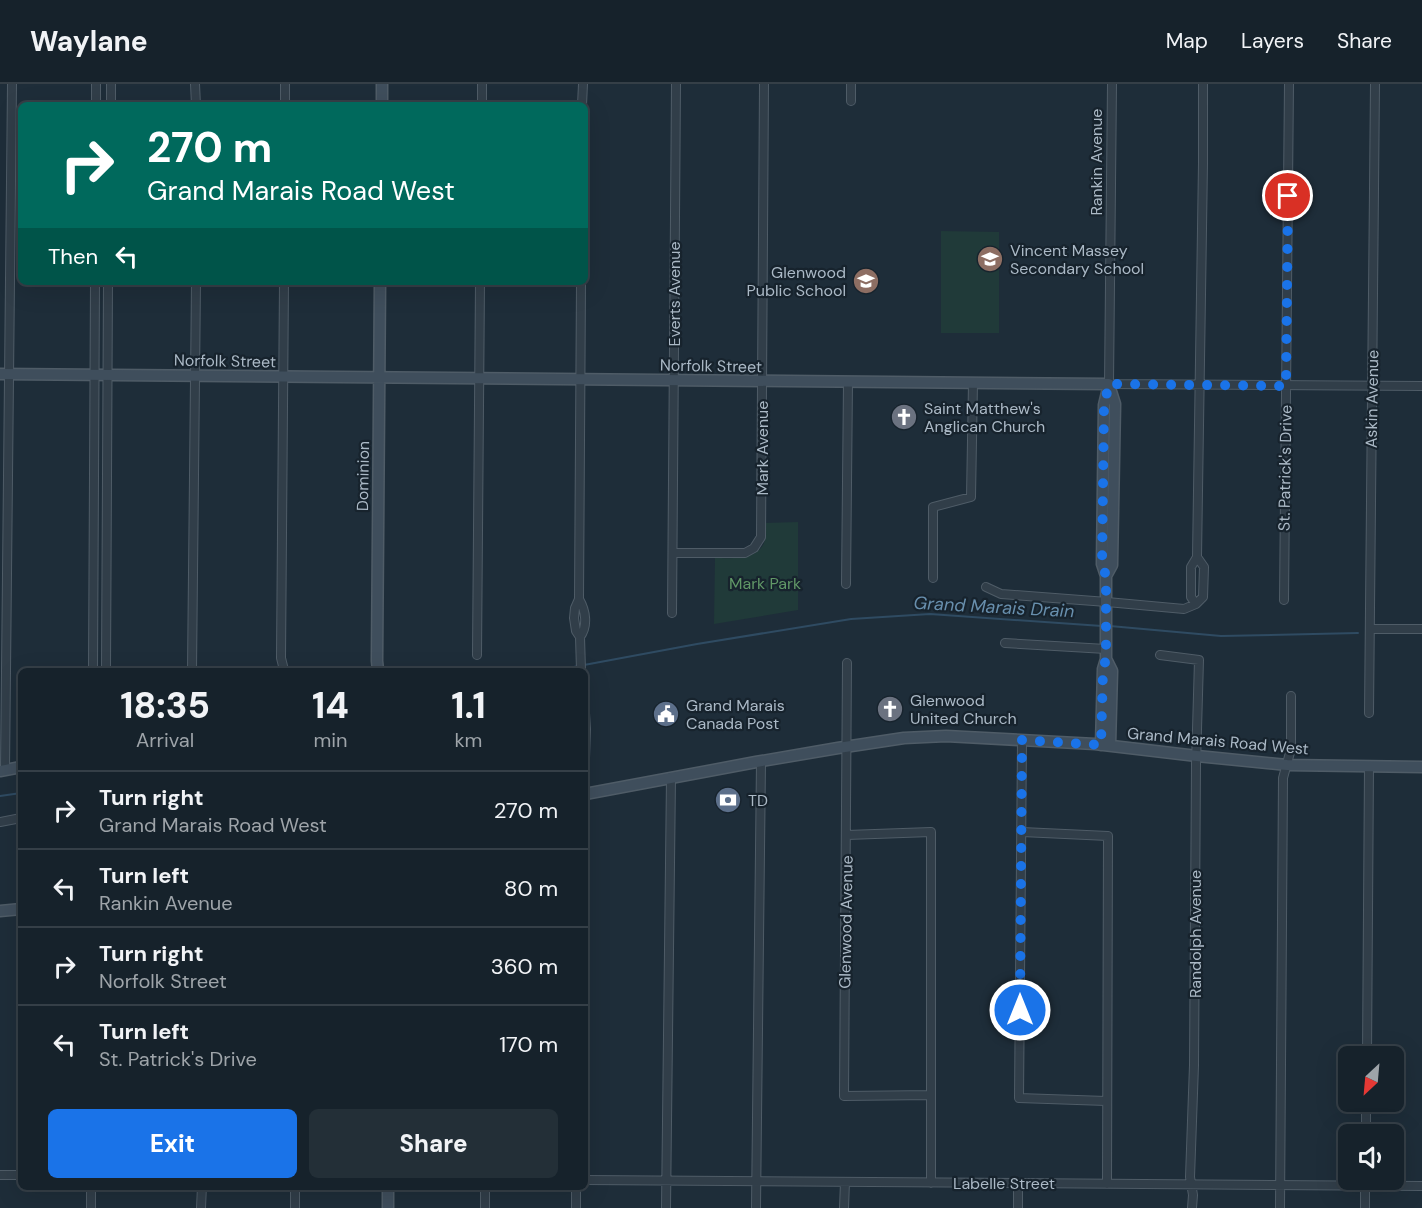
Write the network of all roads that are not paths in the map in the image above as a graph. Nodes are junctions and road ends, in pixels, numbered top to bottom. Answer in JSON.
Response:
{"nodes":[{"id":1,"x":12,"y":84,"type":"edge"},
{"id":2,"x":96,"y":84,"type":"edge"},
{"id":3,"x":111,"y":84,"type":"edge"},
{"id":4,"x":195,"y":84,"type":"edge"},
{"id":5,"x":285,"y":84,"type":"edge"},
{"id":6,"x":382,"y":84,"type":"edge"},
{"id":7,"x":482,"y":84,"type":"edge"},
{"id":8,"x":583,"y":84,"type":"edge"},
{"id":9,"x":676,"y":84,"type":"edge"},
{"id":10,"x":764,"y":84,"type":"edge"},
{"id":11,"x":851,"y":84,"type":"edge"},
{"id":12,"x":1112,"y":84,"type":"edge"},
{"id":13,"x":1203,"y":84,"type":"edge"},
{"id":14,"x":1289,"y":84,"type":"edge"},
{"id":15,"x":1375,"y":84,"type":"edge"},
{"id":16,"x":96,"y":102,"type":"edge"},
{"id":17,"x":111,"y":102,"type":"edge"},
{"id":18,"x":196,"y":102,"type":"edge"},
{"id":19,"x":285,"y":102,"type":"edge"},
{"id":20,"x":382,"y":102,"type":"edge"},
{"id":21,"x":482,"y":102,"type":"edge"},
{"id":22,"x":582,"y":102,"type":"edge"},
{"id":23,"x":851,"y":102,"type":"dead end"},
{"id":24,"x":95,"y":285,"type":"edge"},
{"id":25,"x":108,"y":285,"type":"edge"},
{"id":26,"x":196,"y":285,"type":"edge"},
{"id":27,"x":284,"y":285,"type":"edge"},
{"id":28,"x":380,"y":285,"type":"edge"},
{"id":29,"x":480,"y":285,"type":"edge"},
{"id":30,"x":581,"y":285,"type":"edge"},
{"id":31,"x":4,"y":374,"type":"edge"},
{"id":32,"x":95,"y":375,"type":"junction"},
{"id":33,"x":107,"y":375,"type":"junction"},
{"id":34,"x":195,"y":376,"type":"junction"},
{"id":35,"x":284,"y":377,"type":"junction"},
{"id":36,"x":379,"y":378,"type":"junction"},
{"id":37,"x":479,"y":379,"type":"junction"},
{"id":38,"x":580,"y":380,"type":"junction"},
{"id":39,"x":674,"y":380,"type":"junction"},
{"id":40,"x":762,"y":381,"type":"junction"},
{"id":41,"x":848,"y":382,"type":"junction"},
{"id":42,"x":973,"y":383,"type":"junction"},
{"id":43,"x":1109,"y":384,"type":"junction"},
{"id":44,"x":1199,"y":385,"type":"junction"},
{"id":45,"x":1286,"y":386,"type":"junction"},
{"id":46,"x":1372,"y":386,"type":"junction"},
{"id":47,"x":1422,"y":386,"type":"edge"},
{"id":48,"x":673,"y":553,"type":"junction"},
{"id":49,"x":933,"y":578,"type":"dead end"},
{"id":50,"x":846,"y":584,"type":"dead end"},
{"id":51,"x":986,"y":587,"type":"dead end"},
{"id":52,"x":1284,"y":600,"type":"dead end"},
{"id":53,"x":1106,"y":605,"type":"junction"},
{"id":54,"x":672,"y":613,"type":"dead end"},
{"id":55,"x":1370,"y":629,"type":"junction"},
{"id":56,"x":1422,"y":629,"type":"edge"},
{"id":57,"x":1005,"y":643,"type":"dead end"},
{"id":58,"x":1106,"y":650,"type":"junction"},
{"id":59,"x":477,"y":655,"type":"dead end"},
{"id":60,"x":1160,"y":655,"type":"dead end"},
{"id":61,"x":847,"y":663,"type":"dead end"},
{"id":62,"x":93,"y":668,"type":"edge"},
{"id":63,"x":106,"y":668,"type":"edge"},
{"id":64,"x":192,"y":668,"type":"edge"},
{"id":65,"x":284,"y":668,"type":"edge"},
{"id":66,"x":378,"y":668,"type":"edge"},
{"id":67,"x":581,"y":668,"type":"edge"},
{"id":68,"x":1291,"y":696,"type":"dead end"},
{"id":69,"x":1369,"y":714,"type":"dead end"},
{"id":70,"x":1022,"y":740,"type":"junction"},
{"id":71,"x":1105,"y":745,"type":"junction"},
{"id":72,"x":847,"y":746,"type":"junction"},
{"id":73,"x":1197,"y":756,"type":"junction"},
{"id":74,"x":761,"y":761,"type":"junction"},
{"id":75,"x":1287,"y":765,"type":"junction"},
{"id":76,"x":1369,"y":766,"type":"junction"},
{"id":77,"x":1422,"y":767,"type":"edge"},
{"id":78,"x":18,"y":768,"type":"edge"},
{"id":79,"x":3,"y":770,"type":"edge"},
{"id":80,"x":671,"y":777,"type":"junction"},
{"id":81,"x":588,"y":793,"type":"edge"},
{"id":82,"x":18,"y":819,"type":"edge"},
{"id":83,"x":0,"y":822,"type":"edge"},
{"id":84,"x":1022,"y":832,"type":"junction"},
{"id":85,"x":847,"y":835,"type":"junction"},
{"id":86,"x":18,"y":909,"type":"edge"},
{"id":87,"x":0,"y":911,"type":"edge"},
{"id":88,"x":1366,"y":1046,"type":"edge"},
{"id":89,"x":931,"y":1095,"type":"junction"},
{"id":90,"x":1106,"y":1101,"type":"junction"},
{"id":91,"x":0,"y":1175,"type":"edge"},
{"id":92,"x":18,"y":1175,"type":"edge"},
{"id":93,"x":588,"y":1180,"type":"edge"},
{"id":94,"x":667,"y":1181,"type":"junction"},
{"id":95,"x":756,"y":1182,"type":"junction"},
{"id":96,"x":844,"y":1182,"type":"junction"},
{"id":97,"x":931,"y":1183,"type":"junction"},
{"id":98,"x":1018,"y":1184,"type":"junction"},
{"id":99,"x":1107,"y":1184,"type":"junction"},
{"id":100,"x":1338,"y":1184,"type":"edge"},
{"id":101,"x":1191,"y":1185,"type":"junction"},
{"id":102,"x":1281,"y":1185,"type":"junction"},
{"id":103,"x":1404,"y":1185,"type":"edge"},
{"id":104,"x":1422,"y":1186,"type":"edge"},
{"id":105,"x":91,"y":1190,"type":"edge"},
{"id":106,"x":202,"y":1190,"type":"edge"},
{"id":107,"x":295,"y":1190,"type":"edge"},
{"id":108,"x":388,"y":1190,"type":"edge"},
{"id":109,"x":485,"y":1190,"type":"edge"},
{"id":110,"x":576,"y":1190,"type":"edge"},
{"id":111,"x":1365,"y":1190,"type":"edge"},
{"id":112,"x":91,"y":1208,"type":"edge"},
{"id":113,"x":201,"y":1208,"type":"edge"},
{"id":114,"x":295,"y":1208,"type":"edge"},
{"id":115,"x":388,"y":1208,"type":"edge"},
{"id":116,"x":485,"y":1208,"type":"edge"},
{"id":117,"x":576,"y":1208,"type":"edge"},
{"id":118,"x":666,"y":1208,"type":"edge"},
{"id":119,"x":756,"y":1208,"type":"edge"},
{"id":120,"x":844,"y":1208,"type":"edge"},
{"id":121,"x":1018,"y":1208,"type":"edge"},
{"id":122,"x":1192,"y":1208,"type":"edge"},
{"id":123,"x":1280,"y":1208,"type":"edge"},
{"id":124,"x":1365,"y":1208,"type":"edge"}],
"edges":[{"from":1,"to":31,"type":"street"},
{"from":2,"to":16,"type":"street"},
{"from":3,"to":17,"type":"street"},
{"from":4,"to":18,"type":"street"},
{"from":5,"to":19,"type":"street"},
{"from":6,"to":20,"type":"street"},
{"from":7,"to":21,"type":"street"},
{"from":8,"to":22,"type":"street"},
{"from":9,"to":39,"type":"street","name":"Everts Avenue"},
{"from":10,"to":40,"type":"street","name":"Mark Avenue"},
{"from":11,"to":23,"type":"street"},
{"from":12,"to":43,"type":"street","name":"Rankin Avenue"},
{"from":13,"to":44,"type":"street"},
{"from":14,"to":45,"type":"street","name":"St. Patrick's Drive"},
{"from":15,"to":46,"type":"street","name":"Askin Avenue"},
{"from":24,"to":32,"type":"street"},
{"from":25,"to":33,"type":"street"},
{"from":26,"to":34,"type":"street"},
{"from":27,"to":35,"type":"street"},
{"from":28,"to":36,"type":"street","name":"Dominion"},
{"from":29,"to":37,"type":"street"},
{"from":30,"to":38,"type":"street"},
{"from":31,"to":32,"type":"street","name":"Norfolk Street"},
{"from":31,"to":79,"type":"street"},
{"from":32,"to":33,"type":"street","name":"Norfolk Street"},
{"from":32,"to":62,"type":"street"},
{"from":33,"to":34,"type":"street","name":"Norfolk Street"},
{"from":33,"to":63,"type":"street"},
{"from":34,"to":35,"type":"street","name":"Norfolk Street"},
{"from":34,"to":64,"type":"street"},
{"from":35,"to":36,"type":"street","name":"Norfolk Street"},
{"from":35,"to":65,"type":"street"},
{"from":36,"to":37,"type":"street","name":"Norfolk Street"},
{"from":36,"to":66,"type":"street","name":"Dominion"},
{"from":37,"to":38,"type":"street","name":"Norfolk Street"},
{"from":37,"to":59,"type":"street"},
{"from":38,"to":39,"type":"street","name":"Norfolk Street"},
{"from":38,"to":67,"type":"street"},
{"from":39,"to":40,"type":"street","name":"Norfolk Street"},
{"from":39,"to":48,"type":"street","name":"Everts Avenue"},
{"from":40,"to":41,"type":"street","name":"Norfolk Street"},
{"from":40,"to":48,"type":"street","name":"Mark Avenue"},
{"from":41,"to":42,"type":"street","name":"Norfolk Street"},
{"from":41,"to":50,"type":"street"},
{"from":42,"to":43,"type":"street","name":"Norfolk Street"},
{"from":42,"to":49,"type":"street"},
{"from":43,"to":44,"type":"street","name":"Norfolk Street"},
{"from":43,"to":53,"type":"street","name":"Rankin Avenue"},
{"from":44,"to":45,"type":"street","name":"Norfolk Street"},
{"from":44,"to":53,"type":"street"},
{"from":45,"to":46,"type":"street","name":"Norfolk Street"},
{"from":45,"to":52,"type":"street","name":"St. Patrick's Drive"},
{"from":46,"to":47,"type":"street","name":"Norfolk Street"},
{"from":46,"to":55,"type":"street","name":"Askin Avenue"},
{"from":48,"to":54,"type":"street","name":"Everts Avenue"},
{"from":51,"to":53,"type":"street"},
{"from":53,"to":58,"type":"street","name":"Rankin Avenue"},
{"from":55,"to":56,"type":"street"},
{"from":55,"to":69,"type":"street","name":"Askin Avenue"},
{"from":57,"to":58,"type":"street"},
{"from":58,"to":71,"type":"street","name":"Rankin Avenue"},
{"from":60,"to":73,"type":"street","name":"Randolph Avenue"},
{"from":61,"to":72,"type":"street","name":"Glenwood Avenue"},
{"from":68,"to":75,"type":"street"},
{"from":70,"to":71,"type":"street","name":"Grand Marais Road West"},
{"from":70,"to":72,"type":"street","name":"Grand Marais Road West"},
{"from":70,"to":84,"type":"street"},
{"from":71,"to":73,"type":"street","name":"Grand Marais Road West"},
{"from":72,"to":74,"type":"street","name":"Grand Marais Road West"},
{"from":72,"to":85,"type":"street","name":"Glenwood Avenue"},
{"from":73,"to":75,"type":"street","name":"Grand Marais Road West"},
{"from":73,"to":101,"type":"street","name":"Randolph Avenue"},
{"from":74,"to":80,"type":"street","name":"Grand Marais Road West"},
{"from":74,"to":95,"type":"street"},
{"from":75,"to":76,"type":"street","name":"Grand Marais Road West"},
{"from":75,"to":102,"type":"street"},
{"from":76,"to":77,"type":"street","name":"Grand Marais Road West"},
{"from":76,"to":88,"type":"street"},
{"from":78,"to":79,"type":"street"},
{"from":80,"to":81,"type":"street","name":"Grand Marais Road West"},
{"from":80,"to":94,"type":"street"},
{"from":82,"to":83,"type":"street"},
{"from":84,"to":90,"type":"street"},
{"from":84,"to":90,"type":"street"},
{"from":85,"to":89,"type":"street","name":"Glenwood Avenue"},
{"from":85,"to":89,"type":"street"},
{"from":86,"to":87,"type":"street"},
{"from":89,"to":97,"type":"street"},
{"from":90,"to":99,"type":"street"},
{"from":91,"to":92,"type":"street"},
{"from":93,"to":94,"type":"street","name":"Labelle Street"},
{"from":94,"to":95,"type":"street","name":"Labelle Street"},
{"from":94,"to":118,"type":"street"},
{"from":95,"to":96,"type":"street","name":"Labelle Street"},
{"from":95,"to":119,"type":"street"},
{"from":96,"to":97,"type":"street","name":"Labelle Street"},
{"from":96,"to":120,"type":"street"},
{"from":97,"to":98,"type":"street","name":"Labelle Street"},
{"from":98,"to":99,"type":"street","name":"Labelle Street"},
{"from":98,"to":121,"type":"street"},
{"from":99,"to":101,"type":"street","name":"Labelle Street"},
{"from":100,"to":102,"type":"street","name":"Labelle Street"},
{"from":101,"to":102,"type":"street","name":"Labelle Street"},
{"from":101,"to":122,"type":"street","name":"Randolph Avenue"},
{"from":102,"to":123,"type":"street"},
{"from":103,"to":104,"type":"street","name":"Labelle Street"},
{"from":105,"to":112,"type":"street"},
{"from":106,"to":113,"type":"street"},
{"from":107,"to":114,"type":"street"},
{"from":108,"to":115,"type":"street"},
{"from":109,"to":116,"type":"street"},
{"from":110,"to":117,"type":"street"},
{"from":111,"to":124,"type":"street"}]}
